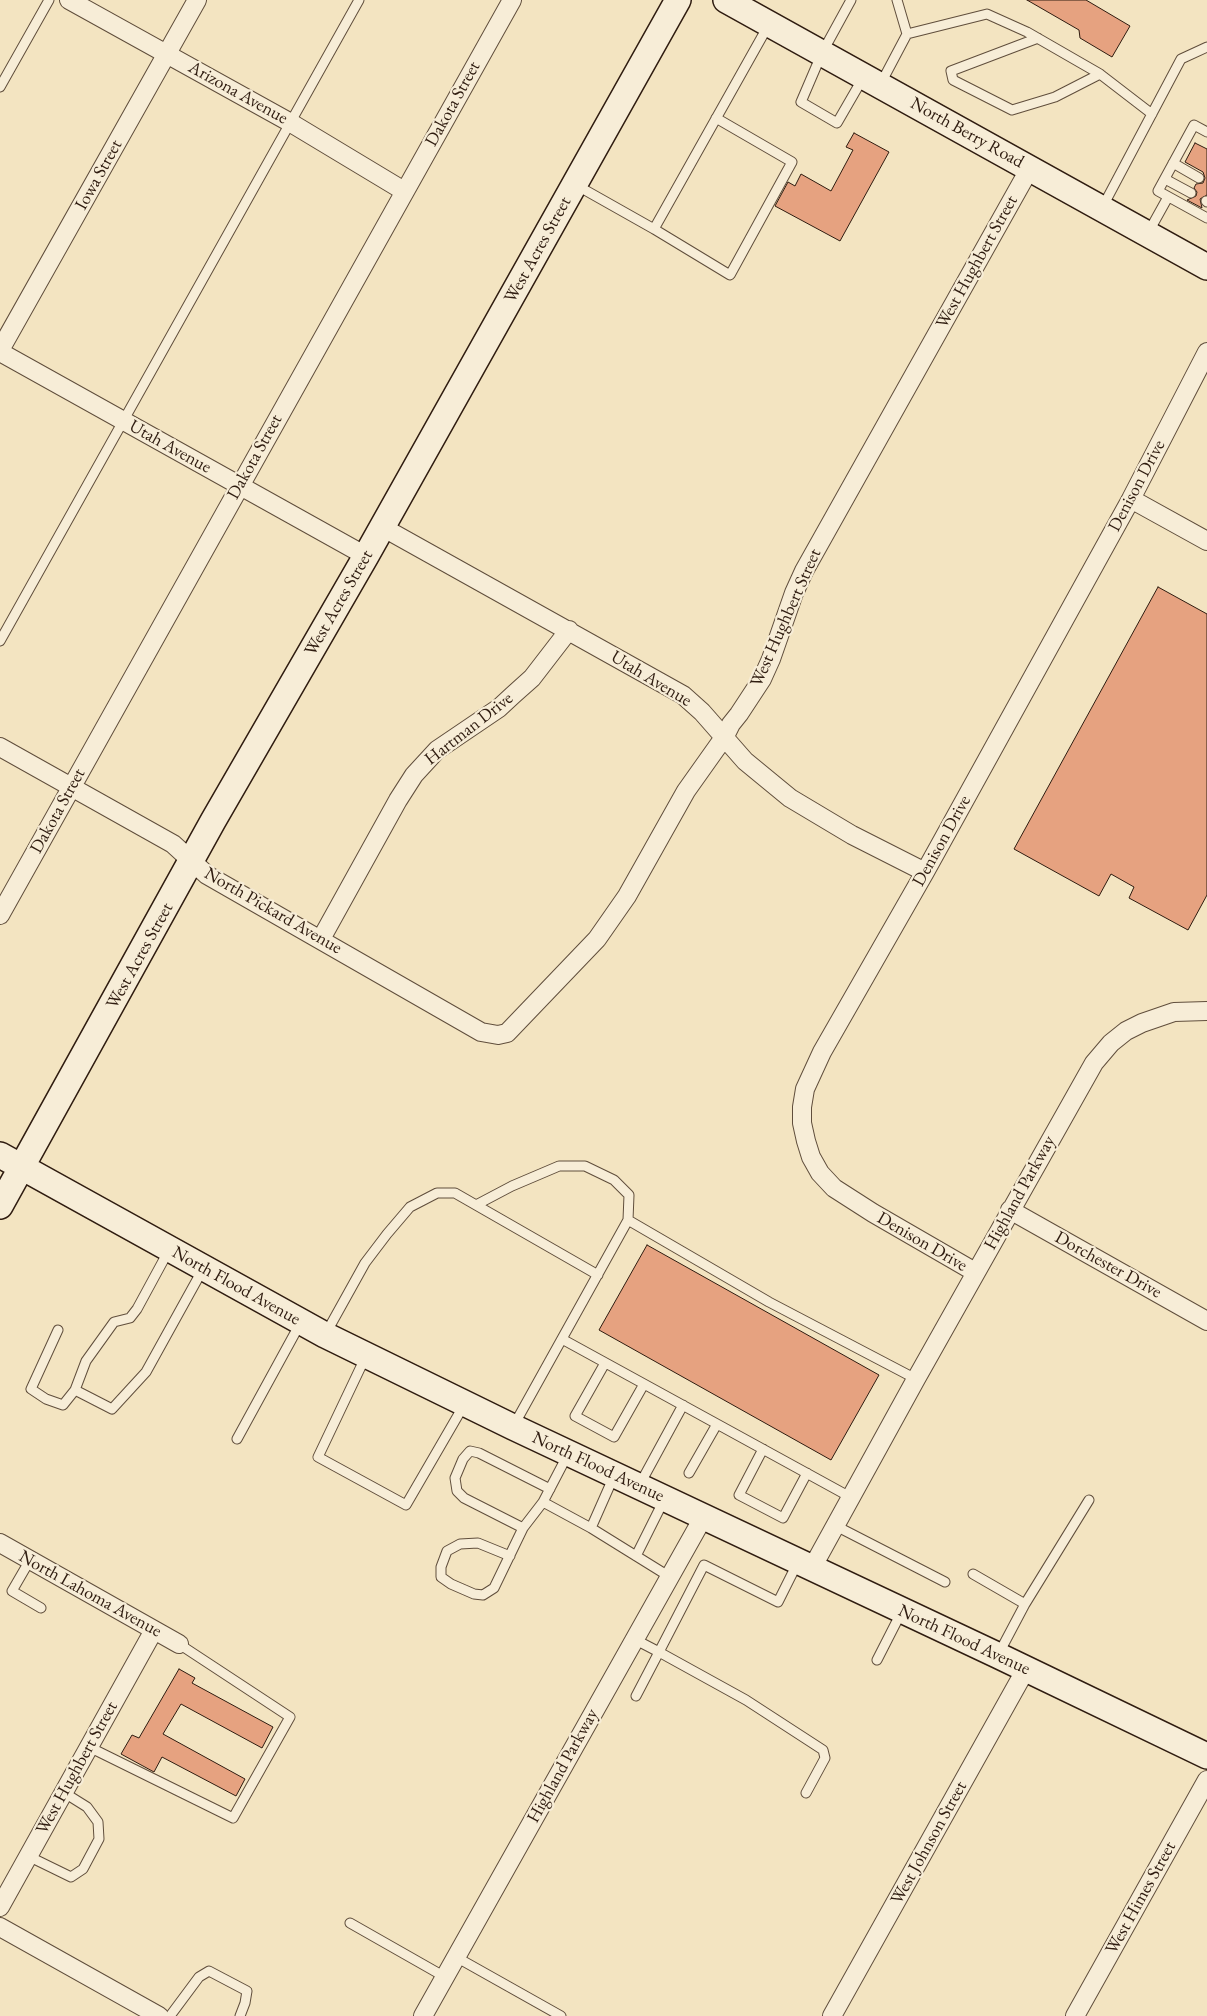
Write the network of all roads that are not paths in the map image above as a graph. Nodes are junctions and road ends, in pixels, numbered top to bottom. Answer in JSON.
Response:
{"nodes":[{"id":1,"x":49,"y":0,"type":"edge"},
{"id":2,"x":69,"y":0,"type":"edge"},
{"id":3,"x":197,"y":0,"type":"edge"},
{"id":4,"x":359,"y":0,"type":"edge"},
{"id":5,"x":512,"y":0,"type":"edge"},
{"id":6,"x":678,"y":0,"type":"edge"},
{"id":7,"x":726,"y":0,"type":"edge"},
{"id":8,"x":851,"y":0,"type":"edge"},
{"id":9,"x":897,"y":0,"type":"edge"},
{"id":10,"x":769,"y":24,"type":"junction"},
{"id":11,"x":907,"y":34,"type":"junction"},
{"id":12,"x":1038,"y":38,"type":"junction"},
{"id":13,"x":1207,"y":47,"type":"edge"},
{"id":14,"x":822,"y":53,"type":"junction"},
{"id":15,"x":167,"y":54,"type":"junction"},
{"id":16,"x":1100,"y":74,"type":"junction"},
{"id":17,"x":872,"y":81,"type":"junction"},
{"id":18,"x":0,"y":87,"type":"edge"},
{"id":19,"x":1152,"y":114,"type":"junction"},
{"id":20,"x":716,"y":118,"type":"junction"},
{"id":21,"x":291,"y":123,"type":"junction"},
{"id":22,"x":1207,"y":132,"type":"edge"},
{"id":23,"x":1173,"y":163,"type":"junction"},
{"id":24,"x":1030,"y":168,"type":"junction"},
{"id":25,"x":1199,"y":178,"type":"dead end"},
{"id":26,"x":1165,"y":179,"type":"junction"},
{"id":27,"x":575,"y":184,"type":"junction"},
{"id":28,"x":404,"y":191,"type":"junction"},
{"id":29,"x":1191,"y":193,"type":"dead end"},
{"id":30,"x":1168,"y":197,"type":"junction"},
{"id":31,"x":1102,"y":208,"type":"junction"},
{"id":32,"x":1207,"y":218,"type":"edge"},
{"id":33,"x":654,"y":229,"type":"junction"},
{"id":34,"x":1148,"y":233,"type":"junction"},
{"id":35,"x":1205,"y":262,"type":"edge"},
{"id":36,"x":0,"y":351,"type":"edge"},
{"id":37,"x":1207,"y":352,"type":"edge"},
{"id":38,"x":122,"y":420,"type":"junction"},
{"id":39,"x":239,"y":485,"type":"junction"},
{"id":40,"x":1131,"y":499,"type":"junction"},
{"id":41,"x":382,"y":527,"type":"junction"},
{"id":42,"x":1207,"y":542,"type":"edge"},
{"id":43,"x":366,"y":556,"type":"junction"},
{"id":44,"x":569,"y":630,"type":"junction"},
{"id":45,"x":0,"y":641,"type":"edge"},
{"id":46,"x":724,"y":736,"type":"junction"},
{"id":47,"x":0,"y":747,"type":"edge"},
{"id":48,"x":72,"y":788,"type":"junction"},
{"id":49,"x":192,"y":862,"type":"junction"},
{"id":50,"x":924,"y":872,"type":"junction"},
{"id":51,"x":0,"y":915,"type":"edge"},
{"id":52,"x":321,"y":940,"type":"junction"},
{"id":53,"x":1207,"y":1011,"type":"edge"},
{"id":54,"x":498,"y":1035,"type":"joint"},
{"id":55,"x":0,"y":1155,"type":"edge"},
{"id":56,"x":22,"y":1168,"type":"junction"},
{"id":57,"x":476,"y":1205,"type":"junction"},
{"id":58,"x":0,"y":1206,"type":"edge"},
{"id":59,"x":1010,"y":1210,"type":"junction"},
{"id":60,"x":628,"y":1220,"type":"junction"},
{"id":61,"x":169,"y":1250,"type":"junction"},
{"id":62,"x":203,"y":1269,"type":"junction"},
{"id":63,"x":976,"y":1272,"type":"junction"},
{"id":64,"x":598,"y":1275,"type":"junction"},
{"id":65,"x":1207,"y":1320,"type":"edge"},
{"id":66,"x":301,"y":1322,"type":"junction"},
{"id":67,"x":58,"y":1330,"type":"dead end"},
{"id":68,"x":325,"y":1335,"type":"junction"},
{"id":69,"x":562,"y":1339,"type":"junction"},
{"id":70,"x":366,"y":1355,"type":"junction"},
{"id":71,"x":605,"y":1363,"type":"junction"},
{"id":72,"x":916,"y":1379,"type":"junction"},
{"id":73,"x":644,"y":1384,"type":"junction"},
{"id":74,"x":74,"y":1390,"type":"junction"},
{"id":75,"x":465,"y":1404,"type":"junction"},
{"id":76,"x":683,"y":1405,"type":"junction"},
{"id":77,"x":716,"y":1424,"type":"junction"},
{"id":78,"x":513,"y":1427,"type":"junction"},
{"id":79,"x":237,"y":1439,"type":"dead end"},
{"id":80,"x":763,"y":1449,"type":"junction"},
{"id":81,"x":569,"y":1453,"type":"junction"},
{"id":82,"x":689,"y":1473,"type":"dead end"},
{"id":83,"x":807,"y":1473,"type":"junction"},
{"id":84,"x":615,"y":1475,"type":"junction"},
{"id":85,"x":639,"y":1486,"type":"junction"},
{"id":86,"x":550,"y":1489,"type":"junction"},
{"id":87,"x":665,"y":1498,"type":"junction"},
{"id":88,"x":852,"y":1498,"type":"junction"},
{"id":89,"x":1089,"y":1500,"type":"dead end"},
{"id":90,"x":543,"y":1502,"type":"junction"},
{"id":91,"x":704,"y":1516,"type":"junction"},
{"id":92,"x":836,"y":1526,"type":"junction"},
{"id":93,"x":523,"y":1528,"type":"junction"},
{"id":94,"x":591,"y":1528,"type":"junction"},
{"id":95,"x":0,"y":1543,"type":"edge"},
{"id":96,"x":510,"y":1556,"type":"junction"},
{"id":97,"x":636,"y":1556,"type":"junction"},
{"id":98,"x":30,"y":1560,"type":"junction"},
{"id":99,"x":805,"y":1565,"type":"junction"},
{"id":100,"x":973,"y":1574,"type":"dead end"},
{"id":101,"x":670,"y":1577,"type":"junction"},
{"id":102,"x":945,"y":1582,"type":"dead end"},
{"id":103,"x":1025,"y":1604,"type":"junction"},
{"id":104,"x":41,"y":1608,"type":"dead end"},
{"id":105,"x":902,"y":1611,"type":"junction"},
{"id":106,"x":154,"y":1630,"type":"junction"},
{"id":107,"x":634,"y":1639,"type":"junction"},
{"id":108,"x":179,"y":1644,"type":"joint"},
{"id":109,"x":659,"y":1652,"type":"junction"},
{"id":110,"x":998,"y":1655,"type":"junction"},
{"id":111,"x":877,"y":1660,"type":"dead end"},
{"id":112,"x":1026,"y":1669,"type":"junction"},
{"id":113,"x":636,"y":1696,"type":"dead end"},
{"id":114,"x":88,"y":1747,"type":"junction"},
{"id":115,"x":1207,"y":1756,"type":"edge"},
{"id":116,"x":1207,"y":1780,"type":"edge"},
{"id":117,"x":63,"y":1792,"type":"junction"},
{"id":118,"x":806,"y":1793,"type":"dead end"},
{"id":119,"x":28,"y":1856,"type":"junction"},
{"id":120,"x":0,"y":1906,"type":"edge"},
{"id":121,"x":350,"y":1923,"type":"dead end"},
{"id":122,"x":0,"y":1927,"type":"edge"},
{"id":123,"x":456,"y":1957,"type":"junction"},
{"id":124,"x":445,"y":1977,"type":"junction"},
{"id":125,"x":158,"y":2016,"type":"edge"},
{"id":126,"x":170,"y":2016,"type":"edge"},
{"id":127,"x":240,"y":2016,"type":"edge"},
{"id":128,"x":423,"y":2016,"type":"edge"},
{"id":129,"x":561,"y":2016,"type":"edge"},
{"id":130,"x":832,"y":2016,"type":"edge"},
{"id":131,"x":1075,"y":2016,"type":"edge"}],
"edges":[{"from":1,"to":18,"type":"lane"},
{"from":2,"to":15,"type":"street","name":"Arizona Avenue"},
{"from":3,"to":15,"type":"street","name":"Iowa Street"},
{"from":4,"to":21,"type":"lane"},
{"from":5,"to":28,"type":"street","name":"Dakota Street"},
{"from":6,"to":27,"type":"street","name":"West Acres Street"},
{"from":7,"to":10,"type":"street","name":"North Berry Road"},
{"from":8,"to":14,"type":"lane"},
{"from":9,"to":11,"type":"lane"},
{"from":10,"to":14,"type":"street","name":"North Berry Road"},
{"from":10,"to":20,"type":"lane"},
{"from":11,"to":12,"type":"lane"},
{"from":11,"to":17,"type":"lane"},
{"from":12,"to":16,"type":"lane"},
{"from":12,"to":16,"type":"lane"},
{"from":13,"to":19,"type":"lane"},
{"from":14,"to":17,"type":"street","name":"North Berry Road"},
{"from":14,"to":17,"type":"lane"},
{"from":15,"to":21,"type":"street","name":"Arizona Avenue"},
{"from":15,"to":36,"type":"street","name":"Iowa Street"},
{"from":16,"to":19,"type":"lane"},
{"from":17,"to":24,"type":"street","name":"North Berry Road"},
{"from":19,"to":31,"type":"lane"},
{"from":20,"to":33,"type":"lane"},
{"from":20,"to":33,"type":"lane"},
{"from":21,"to":28,"type":"street","name":"Arizona Avenue"},
{"from":21,"to":38,"type":"lane"},
{"from":22,"to":23,"type":"lane"},
{"from":23,"to":25,"type":"lane"},
{"from":23,"to":26,"type":"lane"},
{"from":24,"to":31,"type":"street","name":"North Berry Road"},
{"from":24,"to":46,"type":"street","name":"West Hughbert Street"},
{"from":26,"to":29,"type":"lane"},
{"from":26,"to":30,"type":"lane"},
{"from":27,"to":33,"type":"lane"},
{"from":27,"to":41,"type":"street","name":"West Acres Street"},
{"from":28,"to":39,"type":"street","name":"Dakota Street"},
{"from":30,"to":32,"type":"lane"},
{"from":30,"to":34,"type":"lane"},
{"from":31,"to":34,"type":"street","name":"North Berry Road"},
{"from":34,"to":35,"type":"street","name":"North Berry Road"},
{"from":36,"to":38,"type":"street","name":"Utah Avenue"},
{"from":37,"to":40,"type":"street","name":"Denison Drive"},
{"from":38,"to":39,"type":"street","name":"Utah Avenue"},
{"from":38,"to":45,"type":"lane"},
{"from":39,"to":43,"type":"street","name":"Utah Avenue"},
{"from":39,"to":48,"type":"street","name":"Dakota Street"},
{"from":40,"to":42,"type":"street"},
{"from":40,"to":50,"type":"street","name":"Denison Drive"},
{"from":41,"to":43,"type":"street","name":"West Acres Street"},
{"from":41,"to":44,"type":"street","name":"Utah Avenue"},
{"from":43,"to":49,"type":"street","name":"West Acres Street"},
{"from":44,"to":46,"type":"street","name":"Utah Avenue"},
{"from":44,"to":52,"type":"street","name":"Hartman Drive"},
{"from":46,"to":50,"type":"street","name":"Utah Avenue"},
{"from":46,"to":54,"type":"street","name":"West Hughbert Street"},
{"from":47,"to":48,"type":"street","name":"North Pickard Avenue"},
{"from":48,"to":49,"type":"street","name":"North Pickard Avenue"},
{"from":48,"to":51,"type":"street","name":"Dakota Street"},
{"from":49,"to":52,"type":"street","name":"North Pickard Avenue"},
{"from":49,"to":56,"type":"street","name":"West Acres Street"},
{"from":50,"to":63,"type":"street","name":"Denison Drive"},
{"from":52,"to":54,"type":"street","name":"North Pickard Avenue"},
{"from":53,"to":59,"type":"street","name":"Highland Parkway"},
{"from":55,"to":56,"type":"street","name":"North Flood Avenue"},
{"from":56,"to":58,"type":"street","name":"West Acres Street"},
{"from":56,"to":61,"type":"street","name":"North Flood Avenue"},
{"from":57,"to":60,"type":"lane"},
{"from":57,"to":64,"type":"lane"},
{"from":57,"to":68,"type":"lane"},
{"from":59,"to":63,"type":"street","name":"Highland Parkway"},
{"from":59,"to":65,"type":"street","name":"Dorchester Drive"},
{"from":60,"to":64,"type":"lane"},
{"from":60,"to":72,"type":"lane"},
{"from":61,"to":62,"type":"street","name":"North Flood Avenue"},
{"from":61,"to":74,"type":"lane"},
{"from":62,"to":66,"type":"street","name":"North Flood Avenue"},
{"from":62,"to":74,"type":"lane"},
{"from":63,"to":72,"type":"street","name":"Highland Parkway"},
{"from":64,"to":69,"type":"lane"},
{"from":66,"to":68,"type":"street","name":"North Flood Avenue"},
{"from":66,"to":79,"type":"lane"},
{"from":67,"to":74,"type":"lane"},
{"from":68,"to":70,"type":"street","name":"North Flood Avenue"},
{"from":69,"to":71,"type":"lane"},
{"from":69,"to":78,"type":"lane"},
{"from":70,"to":75,"type":"street","name":"North Flood Avenue"},
{"from":70,"to":75,"type":"lane"},
{"from":71,"to":73,"type":"lane"},
{"from":71,"to":73,"type":"lane"},
{"from":72,"to":88,"type":"street","name":"Highland Parkway"},
{"from":73,"to":76,"type":"lane"},
{"from":75,"to":78,"type":"street","name":"North Flood Avenue"},
{"from":76,"to":77,"type":"lane"},
{"from":76,"to":85,"type":"lane"},
{"from":77,"to":80,"type":"lane"},
{"from":77,"to":82,"type":"lane"},
{"from":78,"to":81,"type":"street","name":"North Flood Avenue"},
{"from":80,"to":83,"type":"lane"},
{"from":80,"to":83,"type":"lane"},
{"from":81,"to":84,"type":"street","name":"North Flood Avenue"},
{"from":81,"to":86,"type":"lane"},
{"from":83,"to":88,"type":"lane"},
{"from":84,"to":85,"type":"street","name":"North Flood Avenue"},
{"from":84,"to":94,"type":"lane"},
{"from":85,"to":87,"type":"street","name":"North Flood Avenue"},
{"from":86,"to":90,"type":"lane"},
{"from":86,"to":93,"type":"lane"},
{"from":87,"to":91,"type":"street","name":"North Flood Avenue"},
{"from":87,"to":97,"type":"lane"},
{"from":88,"to":92,"type":"street","name":"Highland Parkway"},
{"from":89,"to":103,"type":"lane"},
{"from":90,"to":93,"type":"lane"},
{"from":90,"to":94,"type":"lane"},
{"from":91,"to":99,"type":"street","name":"North Flood Avenue"},
{"from":91,"to":101,"type":"street","name":"Highland Parkway"},
{"from":92,"to":99,"type":"street","name":"Highland Parkway"},
{"from":92,"to":102,"type":"lane"},
{"from":93,"to":96,"type":"lane"},
{"from":94,"to":97,"type":"lane"},
{"from":95,"to":98,"type":"street","name":"North Lahoma Avenue"},
{"from":96,"to":96,"type":"lane"},
{"from":97,"to":101,"type":"lane"},
{"from":98,"to":104,"type":"lane"},
{"from":98,"to":106,"type":"street","name":"North Lahoma Avenue"},
{"from":99,"to":105,"type":"street","name":"North Flood Avenue"},
{"from":99,"to":109,"type":"lane"},
{"from":100,"to":103,"type":"lane"},
{"from":101,"to":107,"type":"street","name":"Highland Parkway"},
{"from":103,"to":110,"type":"lane"},
{"from":105,"to":110,"type":"street","name":"North Flood Avenue"},
{"from":105,"to":111,"type":"lane"},
{"from":106,"to":108,"type":"street","name":"North Lahoma Avenue"},
{"from":106,"to":114,"type":"street","name":"West Hughbert Street"},
{"from":107,"to":109,"type":"lane"},
{"from":107,"to":123,"type":"street","name":"Highland Parkway"},
{"from":108,"to":114,"type":"lane"},
{"from":109,"to":113,"type":"lane"},
{"from":109,"to":118,"type":"lane"},
{"from":110,"to":112,"type":"street","name":"North Flood Avenue"},
{"from":112,"to":115,"type":"street","name":"North Flood Avenue"},
{"from":112,"to":130,"type":"street","name":"West Johnson Street"},
{"from":114,"to":117,"type":"street","name":"West Hughbert Street"},
{"from":116,"to":131,"type":"street","name":"West Himes Street"},
{"from":117,"to":119,"type":"street","name":"West Hughbert Street"},
{"from":117,"to":119,"type":"lane"},
{"from":119,"to":120,"type":"street","name":"West Hughbert Street"},
{"from":121,"to":124,"type":"lane"},
{"from":122,"to":125,"type":"street"},
{"from":123,"to":124,"type":"street","name":"Highland Parkway"},
{"from":123,"to":129,"type":"lane"},
{"from":124,"to":128,"type":"street","name":"Highland Parkway"},
{"from":126,"to":127,"type":"lane"}]}
